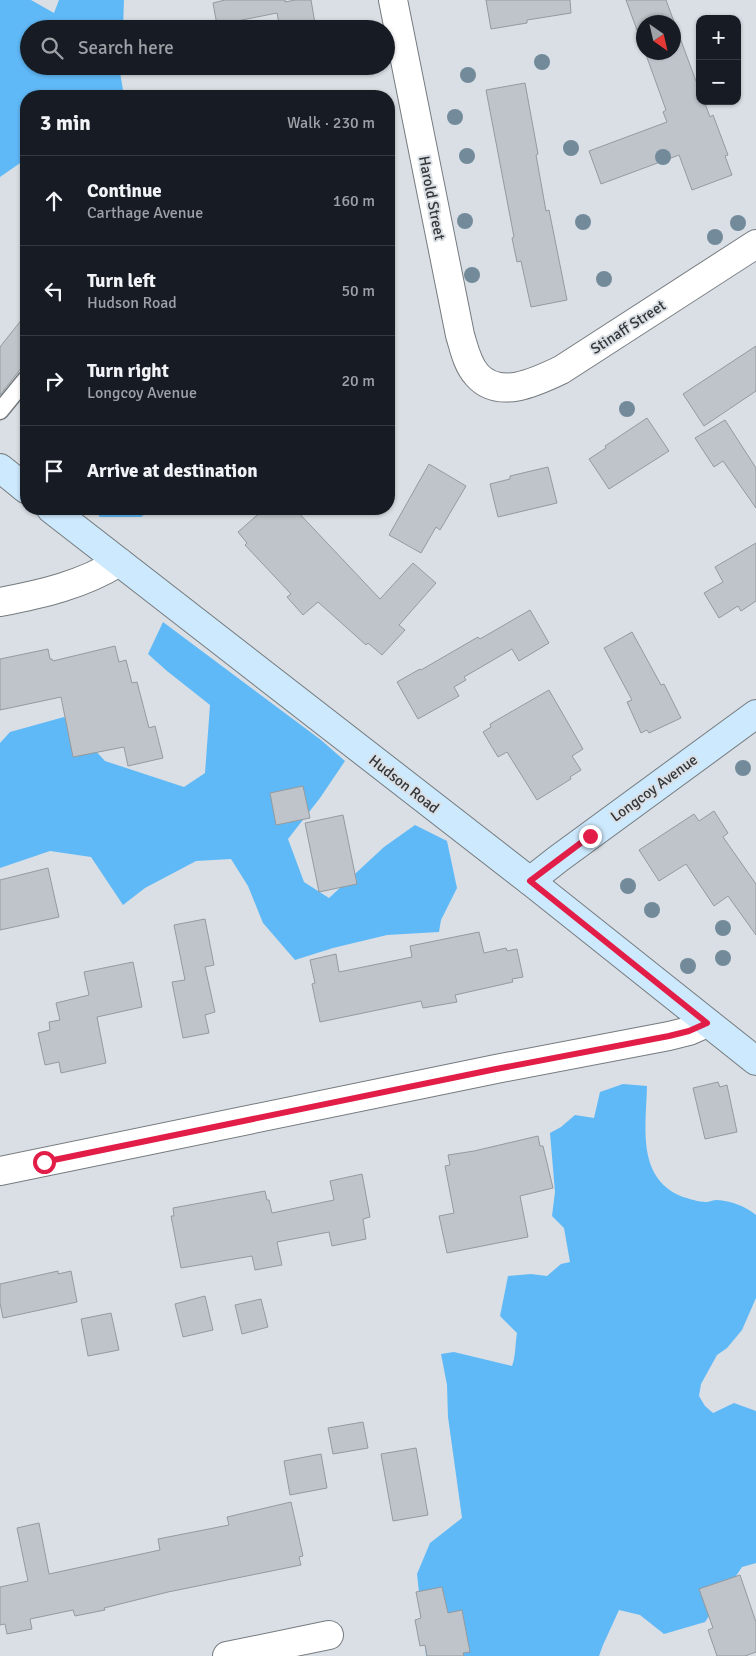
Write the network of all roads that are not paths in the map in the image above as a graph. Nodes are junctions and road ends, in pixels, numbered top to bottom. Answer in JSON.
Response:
{"nodes":[{"id":1,"x":393,"y":0,"type":"edge"},
{"id":2,"x":756,"y":244,"type":"edge"},
{"id":3,"x":492,"y":386,"type":"joint"},
{"id":4,"x":20,"y":387,"type":"edge"},
{"id":5,"x":0,"y":412,"type":"edge"},
{"id":6,"x":0,"y":468,"type":"edge"},
{"id":7,"x":20,"y":484,"type":"edge"},
{"id":8,"x":59,"y":515,"type":"edge"},
{"id":9,"x":119,"y":562,"type":"junction"},
{"id":10,"x":0,"y":602,"type":"edge"},
{"id":11,"x":756,"y":714,"type":"edge"},
{"id":12,"x":530,"y":881,"type":"junction"},
{"id":13,"x":707,"y":1023,"type":"junction"},
{"id":14,"x":756,"y":1061,"type":"edge"},
{"id":15,"x":0,"y":1171,"type":"edge"},
{"id":16,"x":329,"y":1635,"type":"dead end"},
{"id":17,"x":228,"y":1656,"type":"edge"}],
"edges":[{"from":1,"to":3,"type":"street","name":"Harold Street"},
{"from":2,"to":3,"type":"street","name":"Stinaff Street"},
{"from":4,"to":5,"type":"lane"},
{"from":6,"to":7,"type":"street"},
{"from":8,"to":9,"type":"street","name":"Hudson Road"},
{"from":9,"to":10,"type":"street"},
{"from":9,"to":12,"type":"street","name":"Hudson Road"},
{"from":11,"to":12,"type":"street","name":"Longcoy Avenue"},
{"from":12,"to":13,"type":"street","name":"Hudson Road"},
{"from":13,"to":14,"type":"street","name":"Hudson Road"},
{"from":13,"to":15,"type":"street"},
{"from":16,"to":17,"type":"street"}]}
